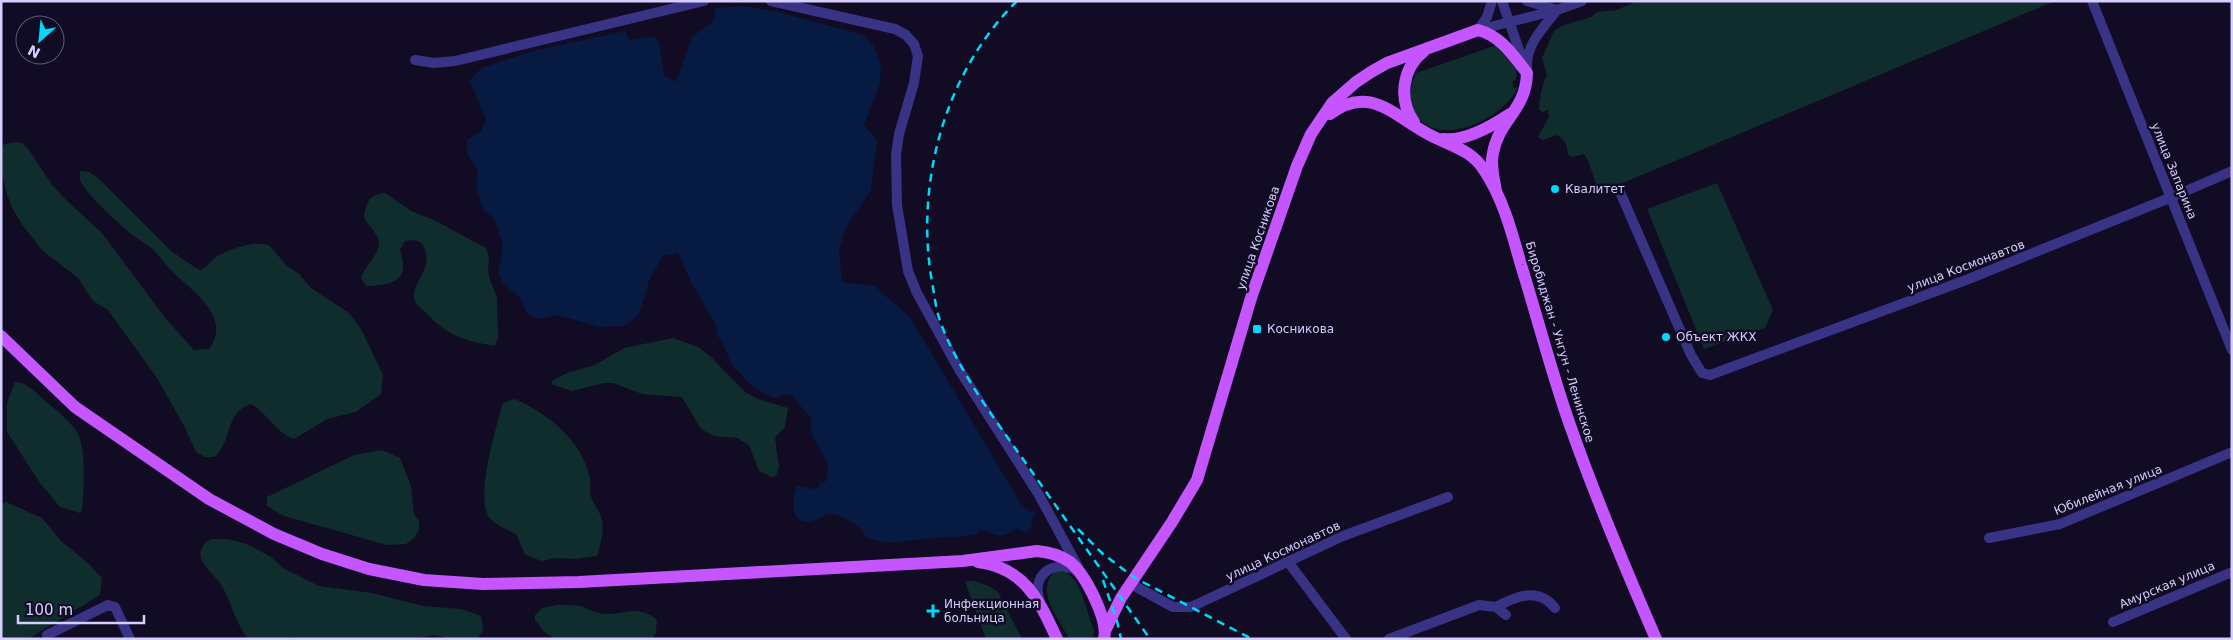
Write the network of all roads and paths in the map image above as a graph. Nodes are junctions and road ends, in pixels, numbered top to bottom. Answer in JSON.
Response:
{"nodes":[{"id":1,"x":704,"y":1,"type":"edge"},
{"id":2,"x":771,"y":1,"type":"edge"},
{"id":3,"x":1492,"y":1,"type":"edge"},
{"id":4,"x":1502,"y":1,"type":"edge"},
{"id":5,"x":1527,"y":1,"type":"edge"},
{"id":6,"x":1582,"y":1,"type":"edge"},
{"id":7,"x":2092,"y":1,"type":"edge"},
{"id":8,"x":1558,"y":10,"type":"junction"},
{"id":9,"x":1508,"y":23,"type":"junction"},
{"id":10,"x":1478,"y":30,"type":"junction"},
{"id":11,"x":1430,"y":47,"type":"junction"},
{"id":12,"x":415,"y":60,"type":"dead end"},
{"id":13,"x":1528,"y":73,"type":"junction"},
{"id":14,"x":1513,"y":113,"type":"junction"},
{"id":15,"x":1419,"y":128,"type":"junction"},
{"id":16,"x":1311,"y":134,"type":"junction"},
{"id":17,"x":1438,"y":138,"type":"junction"},
{"id":18,"x":2232,"y":171,"type":"edge"},
{"id":19,"x":1496,"y":191,"type":"junction"},
{"id":20,"x":1620,"y":192,"type":"dead end"},
{"id":21,"x":2172,"y":197,"type":"junction"},
{"id":22,"x":1,"y":336,"type":"edge"},
{"id":23,"x":2232,"y":350,"type":"edge"},
{"id":24,"x":2232,"y":452,"type":"edge"},
{"id":25,"x":1448,"y":497,"type":"dead end"},
{"id":26,"x":1989,"y":538,"type":"dead end"},
{"id":27,"x":963,"y":561,"type":"junction"},
{"id":28,"x":1289,"y":562,"type":"junction"},
{"id":29,"x":1081,"y":572,"type":"junction"},
{"id":30,"x":2232,"y":572,"type":"edge"},
{"id":31,"x":1131,"y":584,"type":"junction"},
{"id":32,"x":1041,"y":605,"type":"junction"},
{"id":33,"x":1496,"y":607,"type":"junction"},
{"id":34,"x":1555,"y":608,"type":"dead end"},
{"id":35,"x":1506,"y":615,"type":"dead end"},
{"id":36,"x":2113,"y":622,"type":"dead end"},
{"id":37,"x":47,"y":636,"type":"dead end"},
{"id":38,"x":1105,"y":636,"type":"edge"},
{"id":39,"x":130,"y":639,"type":"edge"},
{"id":40,"x":1057,"y":639,"type":"edge"},
{"id":41,"x":1346,"y":639,"type":"edge"},
{"id":42,"x":1389,"y":639,"type":"edge"},
{"id":43,"x":1656,"y":639,"type":"edge"}],
"edges":[{"from":1,"to":12,"type":"street"},
{"from":2,"to":29,"type":"street"},
{"from":3,"to":10,"type":"street"},
{"from":4,"to":9,"type":"street"},
{"from":5,"to":8,"type":"street"},
{"from":6,"to":8,"type":"street","name":"улица Косникова"},
{"from":7,"to":21,"type":"street","name":"улица Запарина"},
{"from":8,"to":9,"type":"street","name":"улица Косникова"},
{"from":8,"to":13,"type":"street"},
{"from":9,"to":10,"type":"street","name":"улица Косникова"},
{"from":9,"to":13,"type":"street"},
{"from":10,"to":11,"type":"main road","name":"улица Косникова"},
{"from":10,"to":13,"type":"main road"},
{"from":11,"to":15,"type":"main road"},
{"from":11,"to":16,"type":"main road","name":"улица Косникова"},
{"from":13,"to":14,"type":"main road"},
{"from":14,"to":17,"type":"main road"},
{"from":14,"to":19,"type":"main road"},
{"from":15,"to":16,"type":"main road"},
{"from":15,"to":17,"type":"main road"},
{"from":16,"to":31,"type":"main road","name":"улица Косникова"},
{"from":17,"to":19,"type":"main road"},
{"from":18,"to":21,"type":"street","name":"улица Космонавтов"},
{"from":19,"to":43,"type":"main road","name":"Биробиджан - Унгун - Ленинское"},
{"from":20,"to":21,"type":"street","name":"улица Космонавтов"},
{"from":21,"to":23,"type":"street","name":"улица Запарина"},
{"from":22,"to":27,"type":"main road"},
{"from":24,"to":26,"type":"street","name":"Юбилейная улица"},
{"from":25,"to":28,"type":"street","name":"улица Космонавтов"},
{"from":27,"to":29,"type":"main road"},
{"from":27,"to":32,"type":"main road"},
{"from":28,"to":31,"type":"street","name":"улица Космонавтов"},
{"from":28,"to":41,"type":"street"},
{"from":29,"to":32,"type":"street"},
{"from":29,"to":38,"type":"main road"},
{"from":30,"to":36,"type":"street","name":"Амурская улица"},
{"from":31,"to":38,"type":"main road","name":"улица Косникова"},
{"from":32,"to":40,"type":"main road"},
{"from":33,"to":34,"type":"street"},
{"from":33,"to":35,"type":"street"},
{"from":33,"to":42,"type":"street"},
{"from":37,"to":39,"type":"street"}]}
